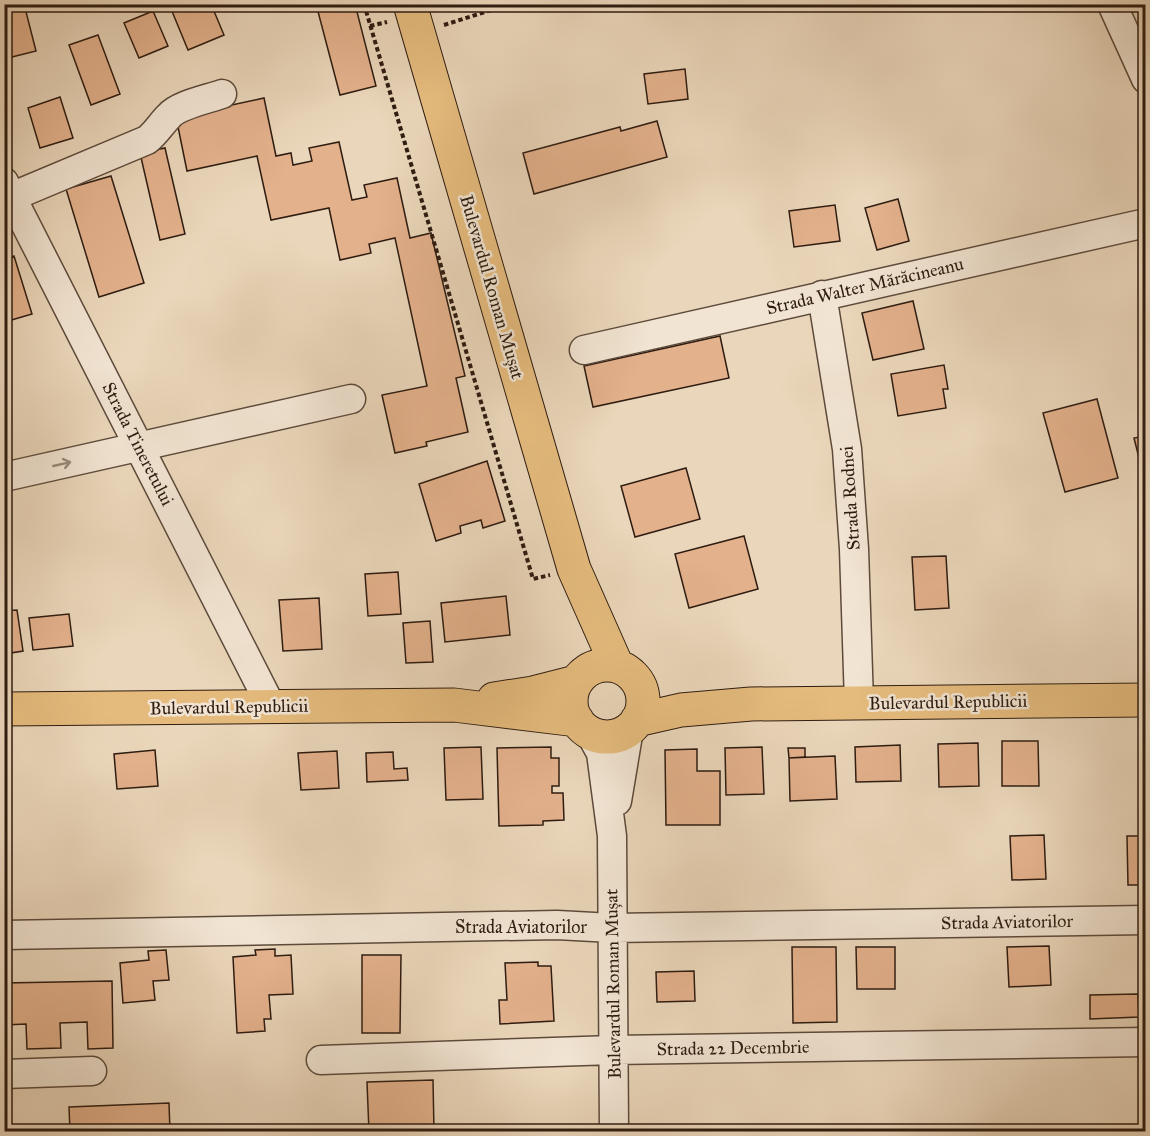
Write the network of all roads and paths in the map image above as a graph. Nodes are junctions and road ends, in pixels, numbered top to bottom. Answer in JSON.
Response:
{"nodes":[{"id":1,"x":364,"y":4,"type":"edge"},
{"id":2,"x":410,"y":4,"type":"edge"},
{"id":3,"x":510,"y":4,"type":"edge"},
{"id":4,"x":1112,"y":4,"type":"edge"},
{"id":5,"x":444,"y":26,"type":"dead end"},
{"id":6,"x":1146,"y":79,"type":"edge"},
{"id":7,"x":222,"y":94,"type":"dead end"},
{"id":8,"x":7,"y":193,"type":"edge"},
{"id":9,"x":1146,"y":223,"type":"edge"},
{"id":10,"x":822,"y":295,"type":"junction"},
{"id":11,"x":584,"y":350,"type":"dead end"},
{"id":12,"x":351,"y":399,"type":"dead end"},
{"id":13,"x":139,"y":446,"type":"junction"},
{"id":14,"x":4,"y":477,"type":"edge"},
{"id":15,"x":573,"y":569,"type":"junction"},
{"id":16,"x":628,"y":676,"type":"junction"},
{"id":17,"x":578,"y":679,"type":"junction"},
{"id":18,"x":1146,"y":700,"type":"edge"},
{"id":19,"x":859,"y":703,"type":"junction"},
{"id":20,"x":751,"y":704,"type":"junction"},
{"id":21,"x":454,"y":705,"type":"junction"},
{"id":22,"x":271,"y":706,"type":"junction"},
{"id":23,"x":4,"y":709,"type":"edge"},
{"id":24,"x":633,"y":725,"type":"junction"},
{"id":25,"x":583,"y":727,"type":"junction"},
{"id":26,"x":612,"y":836,"type":"junction"},
{"id":27,"x":1146,"y":920,"type":"edge"},
{"id":28,"x":612,"y":928,"type":"junction"},
{"id":29,"x":4,"y":935,"type":"edge"},
{"id":30,"x":1146,"y":1042,"type":"edge"},
{"id":31,"x":613,"y":1050,"type":"junction"},
{"id":32,"x":321,"y":1060,"type":"dead end"},
{"id":33,"x":92,"y":1071,"type":"dead end"},
{"id":34,"x":4,"y":1074,"type":"edge"},
{"id":35,"x":614,"y":1131,"type":"edge"}],
"edges":[{"from":1,"to":15,"type":"path"},
{"from":2,"to":15,"type":"main road","name":"Bulevardul Roman Mușat"},
{"from":3,"to":5,"type":"path"},
{"from":4,"to":6,"type":"street"},
{"from":7,"to":8,"type":"street"},
{"from":8,"to":13,"type":"street","name":"Strada Tineretului"},
{"from":9,"to":10,"type":"street","name":"Strada Walter Mărăcineanu"},
{"from":10,"to":11,"type":"street","name":"Strada Walter Mărăcineanu"},
{"from":10,"to":19,"type":"street","name":"Strada Rodnei"},
{"from":12,"to":13,"type":"street"},
{"from":14,"to":13,"type":"street","one_way":true},
{"from":13,"to":22,"type":"street","name":"Strada Tineretului"},
{"from":15,"to":16,"type":"main road","name":"Bulevardul Roman Mușat"},
{"from":15,"to":17,"type":"main road","name":"Bulevardul Roman Mușat"},
{"from":16,"to":17,"type":"main road"},
{"from":16,"to":20,"type":"main road","name":"Bulevardul Republicii"},
{"from":16,"to":24,"type":"main road"},
{"from":17,"to":21,"type":"main road","name":"Bulevardul Republicii"},
{"from":17,"to":25,"type":"main road"},
{"from":18,"to":19,"type":"main road","name":"Bulevardul Republicii"},
{"from":19,"to":20,"type":"main road","name":"Bulevardul Republicii"},
{"from":20,"to":24,"type":"main road","name":"Bulevardul Republicii"},
{"from":21,"to":22,"type":"main road","name":"Bulevardul Republicii"},
{"from":21,"to":25,"type":"main road","name":"Bulevardul Republicii"},
{"from":22,"to":23,"type":"main road","name":"Bulevardul Republicii"},
{"from":24,"to":25,"type":"main road"},
{"from":24,"to":26,"type":"street","name":"Bulevardul Roman Mușat"},
{"from":25,"to":26,"type":"street","name":"Bulevardul Roman Mușat"},
{"from":26,"to":28,"type":"street","name":"Bulevardul Roman Mușat"},
{"from":27,"to":28,"type":"street","name":"Strada Aviatorilor"},
{"from":28,"to":29,"type":"street","name":"Strada Aviatorilor"},
{"from":28,"to":31,"type":"street","name":"Bulevardul Roman Mușat"},
{"from":30,"to":31,"type":"street","name":"Strada 22 Decembrie"},
{"from":31,"to":32,"type":"street","name":"Strada 22 Decembrie"},
{"from":31,"to":35,"type":"street","name":"Bulevardul Roman Mușat"},
{"from":33,"to":34,"type":"street"}]}
